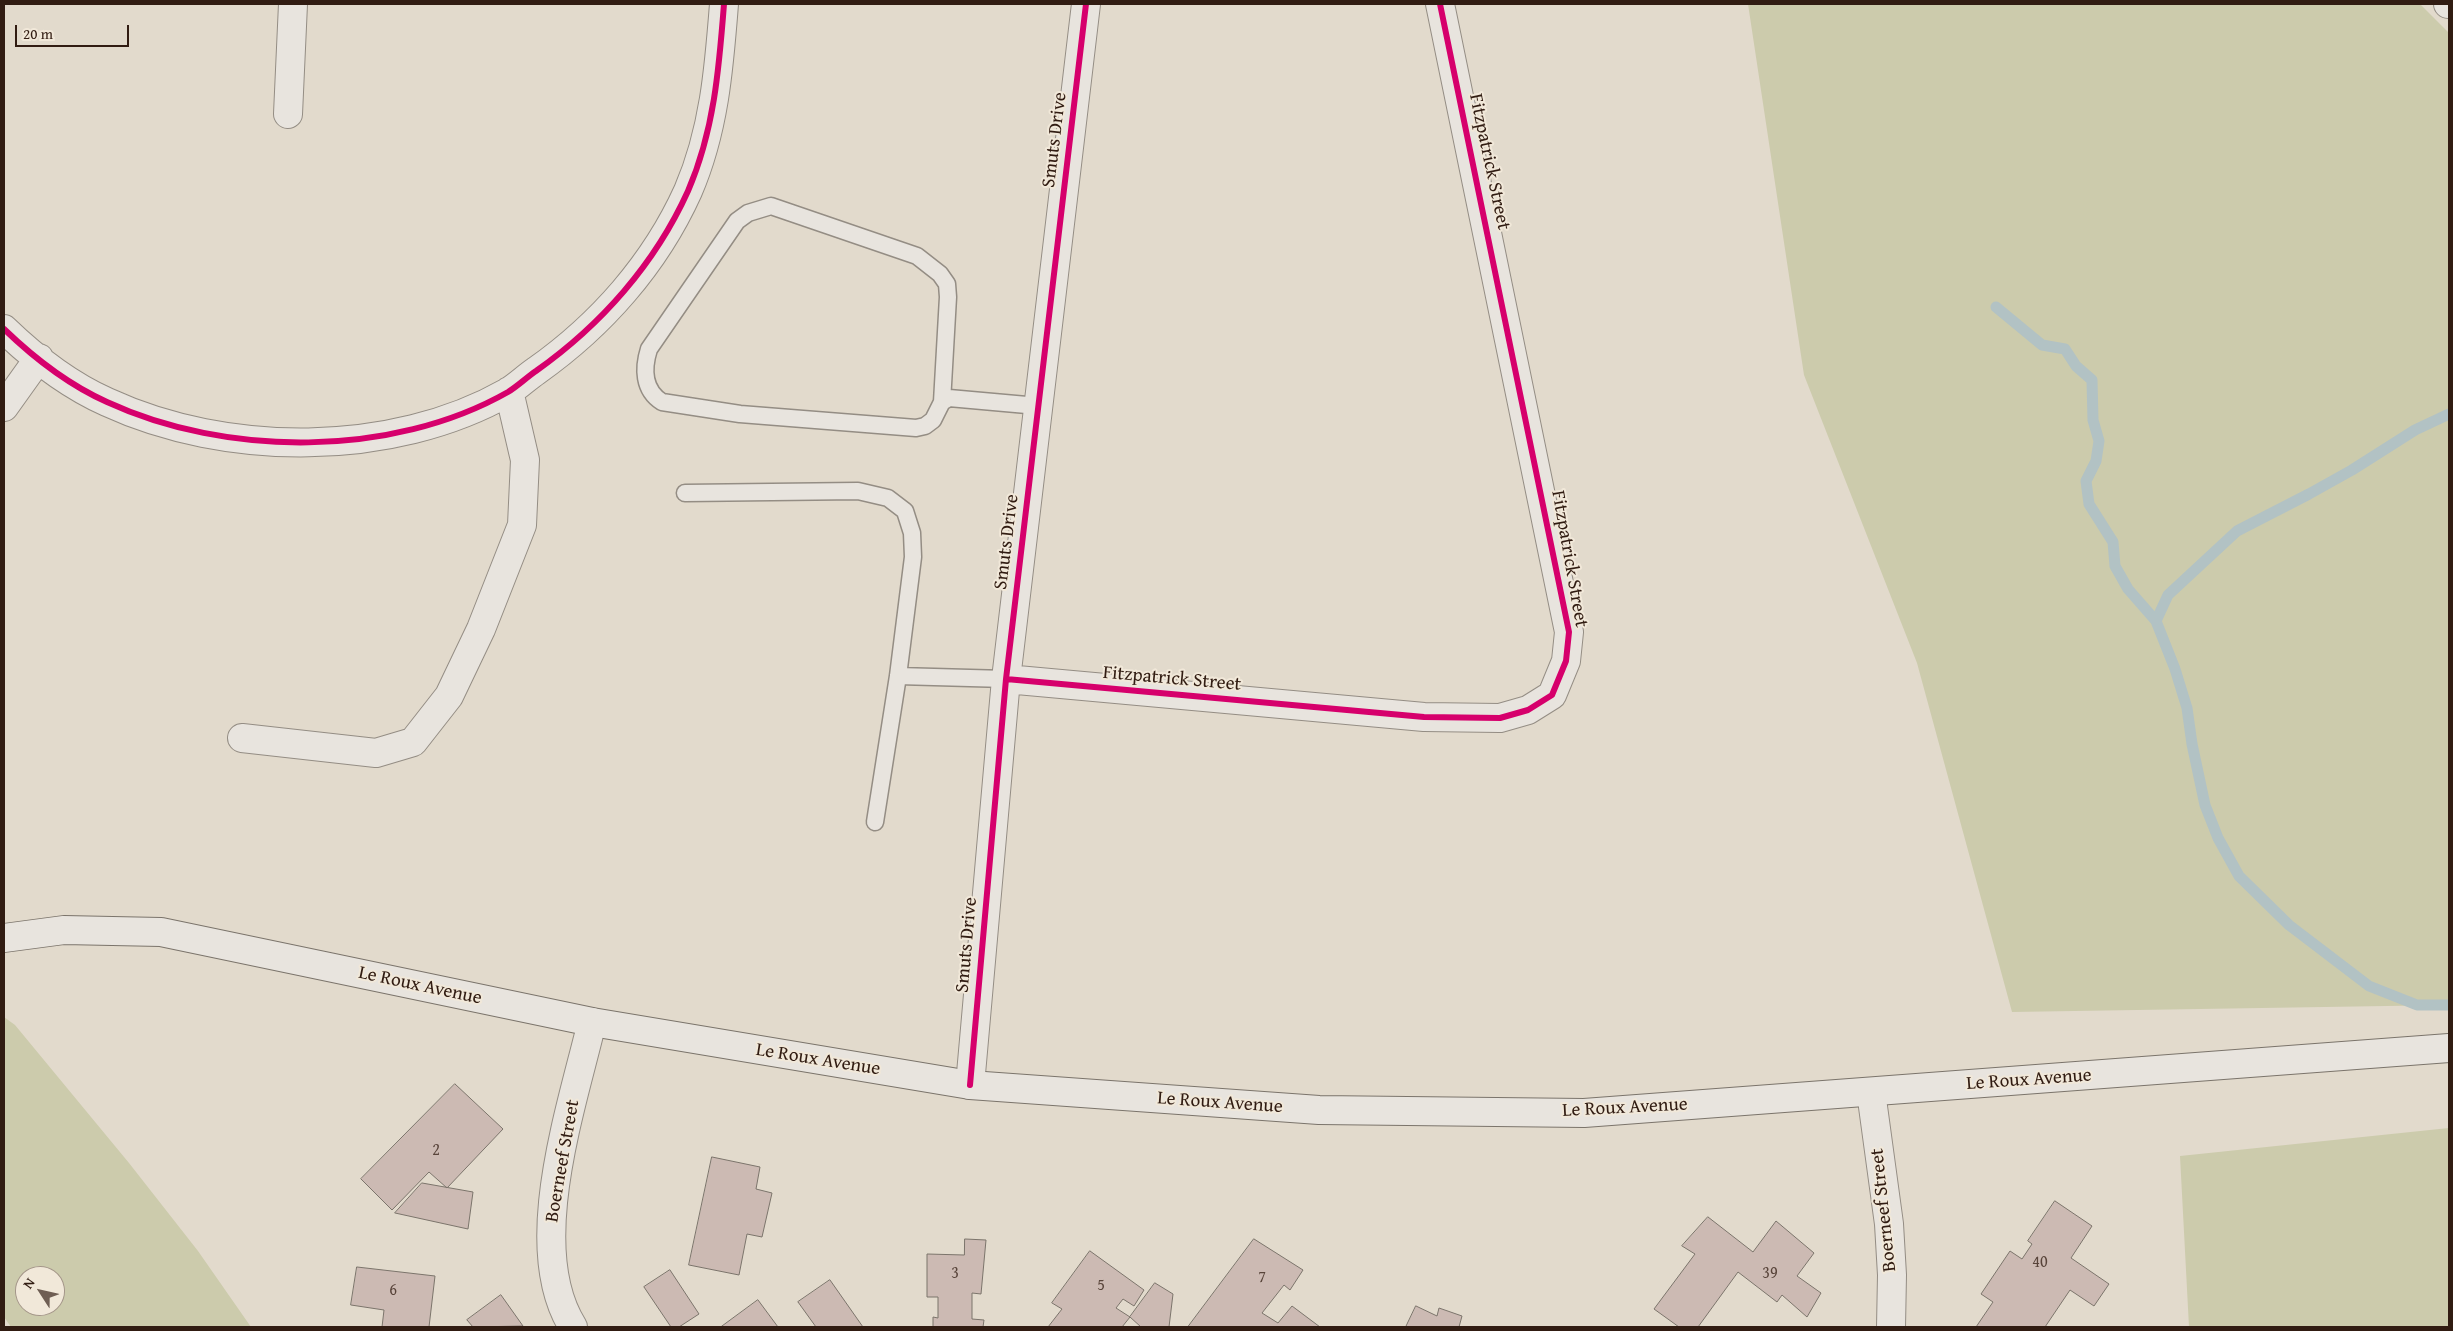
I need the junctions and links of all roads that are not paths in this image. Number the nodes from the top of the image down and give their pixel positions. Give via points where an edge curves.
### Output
1 (293, 4) edge
2 (724, 4) edge
3 (1086, 4) edge
4 (1440, 4) edge
5 (288, 114) dead end
6 (4, 329) edge
7 (39, 358) junction
8 (508, 391) junction
9 (942, 402) junction
10 (1038, 406) junction
11 (4, 407) edge
12 (685, 493) dead end
13 (898, 676) junction
14 (1006, 679) junction
15 (242, 738) dead end
16 (875, 822) dead end
17 (4, 938) edge
18 (592, 1022) junction
19 (2449, 1048) edge
20 (970, 1085) junction
21 (1871, 1092) junction
22 (573, 1327) edge
23 (1891, 1327) edge

1 - 5 street
2 - 8 street via 719,80 703,151 668,229 639,274 603,316 567,349
3 - 10 street, Smuts Drive
4 - 14 street, Fitzpatrick Street via 1569,632 1566,661 1552,695 1528,710 1500,718 1424,717
6 - 7 street
7 - 8 street via 106,402 195,430 250,439 305,442 377,436 457,414
7 - 11 street
8 - 15 street via 525,460 522,525 480,629 448,696 419,735 413,742 376,753
9 - 9 lane via 932,420 916,428 740,414 662,402 648,388 644,365 648,349 737,221 748,213 771,206 917,256 940,274 947,284 948,297
9 - 10 lane via 949,398
10 - 14 street, Smuts Drive
12 - 13 lane via 858,491 897,503 905,511 908,521 913,557
13 - 14 lane
13 - 16 lane
14 - 20 street, Smuts Drive
17 - 18 street, Le Roux Avenue via 64,930 161,932
18 - 20 street, Le Roux Avenue
18 - 22 street, Boerneef Street via 561,1152 551,1228 554,1274 562,1310
19 - 21 street, Le Roux Avenue
20 - 21 street, Le Roux Avenue via 1319,1110 1565,1112
21 - 23 street, Boerneef Street via 1889,1224

